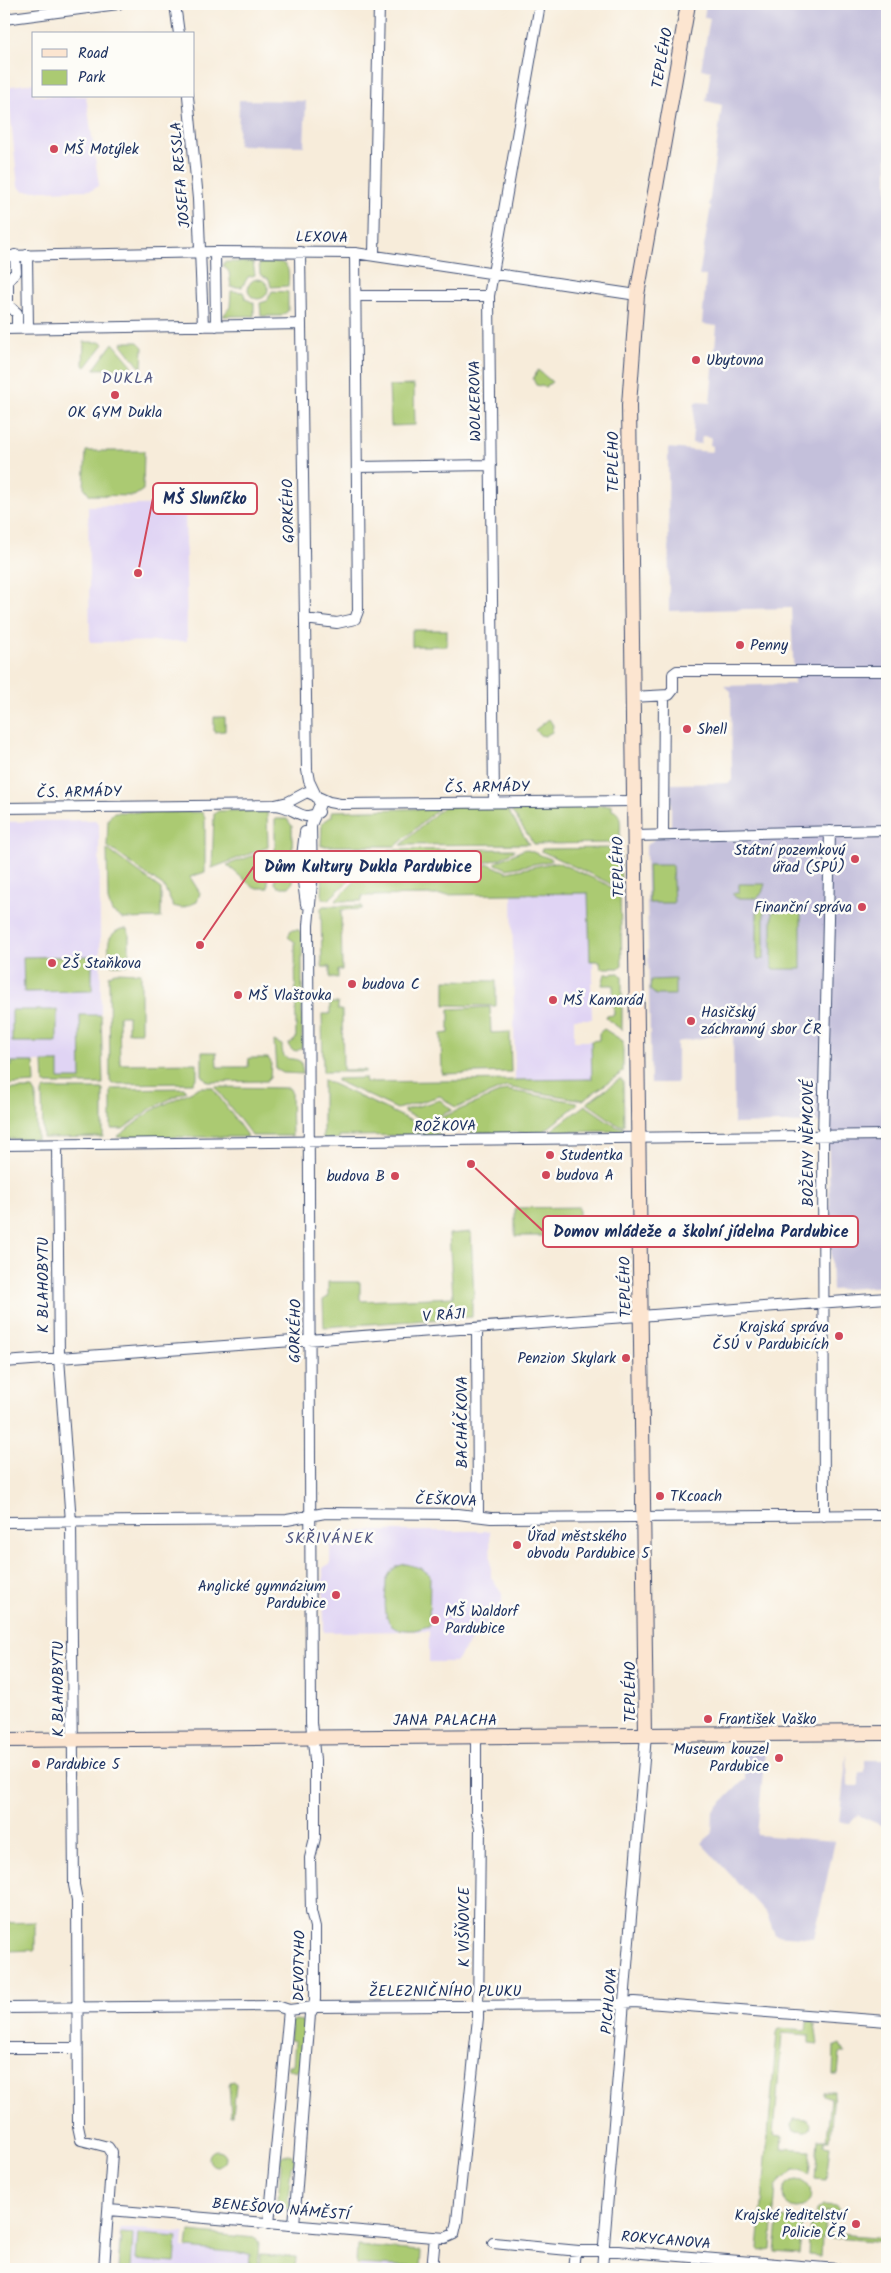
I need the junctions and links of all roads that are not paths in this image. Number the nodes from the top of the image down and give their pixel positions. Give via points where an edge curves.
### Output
1 (118, 4) edge
2 (175, 4) edge
3 (379, 4) edge
4 (540, 4) edge
5 (688, 4) edge
6 (4, 19) edge
7 (179, 32) edge
8 (188, 98) edge
9 (202, 252) junction
10 (215, 252) junction
11 (300, 252) junction
12 (355, 253) junction
13 (374, 254) junction
14 (27, 255) junction
15 (4, 256) edge
16 (15, 256) junction
17 (492, 274) junction
18 (637, 295) junction
19 (356, 296) junction
20 (490, 296) junction
21 (301, 324) junction
22 (203, 326) junction
23 (216, 326) junction
24 (4, 328) edge
25 (17, 328) junction
26 (28, 328) junction
27 (491, 465) junction
28 (357, 467) junction
29 (305, 619) junction
30 (887, 671) edge
31 (664, 696) junction
32 (632, 697) junction
33 (307, 770) junction
34 (316, 795) junction
35 (298, 796) junction
36 (633, 801) junction
37 (494, 802) junction
38 (340, 804) junction
39 (275, 805) junction
40 (4, 808) edge
41 (299, 813) junction
42 (316, 813) junction
43 (887, 830) edge
44 (830, 831) junction
45 (663, 835) junction
46 (634, 836) junction
47 (308, 925) junction
48 (887, 1134) edge
49 (823, 1136) junction
50 (638, 1138) junction
51 (310, 1143) junction
52 (57, 1145) junction
53 (4, 1146) edge
54 (887, 1298) edge
55 (823, 1303) junction
56 (642, 1316) junction
57 (477, 1328) junction
58 (310, 1340) junction
59 (59, 1358) junction
60 (4, 1362) edge
61 (478, 1516) junction
62 (824, 1516) junction
63 (887, 1516) edge
64 (310, 1517) junction
65 (645, 1518) junction
66 (4, 1522) edge
67 (71, 1522) junction
68 (887, 1733) edge
69 (646, 1735) junction
70 (476, 1736) junction
71 (312, 1738) junction
72 (4, 1740) edge
73 (73, 1740) junction
74 (624, 2002) junction
75 (478, 2005) junction
76 (317, 2007) junction
77 (4, 2008) edge
78 (77, 2008) junction
79 (289, 2010) junction
80 (887, 2021) edge
81 (4, 2048) edge
82 (77, 2048) junction
83 (109, 2210) junction
84 (269, 2224) junction
85 (294, 2225) junction
86 (451, 2236) joint
87 (434, 2237) junction
88 (493, 2243) dead end
89 (575, 2251) junction
90 (603, 2251) junction
91 (104, 2269) edge
92 (432, 2269) edge
93 (573, 2269) edge
94 (602, 2269) edge
95 (837, 2269) edge

1 - 6 street
2 - 7 street
3 - 13 street
4 - 17 street, WOLKEROVA
5 - 18 main road, TEPLÉHO
8 - 9 street, JOSEFA RESSLA
9 - 10 street, LEXOVA
9 - 14 street, LEXOVA
9 - 22 street, JOSEFA RESSLA
10 - 11 street, LEXOVA
10 - 23 street
11 - 12 street, LEXOVA
11 - 21 street, GORKÉHO
12 - 13 street, LEXOVA
12 - 19 street
13 - 17 street, LEXOVA
14 - 16 street, LEXOVA
14 - 26 street
15 - 16 street, LEXOVA
16 - 25 street via 16,272 8,281 8,305 17,313
17 - 18 street, LEXOVA
17 - 20 street, WOLKEROVA
18 - 32 main road, TEPLÉHO via 629,405
19 - 20 street
19 - 28 street
20 - 27 street, WOLKEROVA
21 - 23 street
21 - 29 street, GORKÉHO
22 - 23 street
22 - 26 street
24 - 25 street
25 - 26 street
27 - 28 street
27 - 37 street, WOLKEROVA
28 - 29 street via 358,611 355,619 344,623
29 - 33 street, GORKÉHO
30 - 31 street via 677,671 672,675 671,694
31 - 32 street
31 - 45 street
32 - 36 main road, TEPLÉHO
33 - 34 street, GORKÉHO
33 - 35 street, GORKÉHO
34 - 35 street, ČS. ARMÁDY via 307,792
34 - 38 street, ČS. ARMÁDY
34 - 42 street, GORKÉHO via 320,804
35 - 39 street, ČS. ARMÁDY
35 - 41 street, GORKÉHO via 295,804
36 - 37 street, ČS. ARMÁDY
36 - 46 main road, TEPLÉHO
37 - 38 street, ČS. ARMÁDY
38 - 42 street, ČS. ARMÁDY
39 - 40 street, ČS. ARMÁDY
39 - 41 street, ČS. ARMÁDY via 287,806
41 - 42 street, ČS. ARMÁDY via 307,817
41 - 47 street, GORKÉHO via 305,828 302,856
42 - 47 street, GORKÉHO via 311,831 312,883
43 - 44 street
44 - 45 street
44 - 49 street, BOŽENY NĚMCOVÉ
45 - 46 street
46 - 50 main road, TEPLÉHO
47 - 51 street, GORKÉHO
48 - 49 street, ROŽKOVA
49 - 50 street, ROŽKOVA
49 - 55 street, BOŽENY NĚMCOVÉ
50 - 51 street, ROŽKOVA
50 - 56 main road, TEPLÉHO
51 - 52 street, ROŽKOVA
51 - 58 street, GORKÉHO
52 - 53 street, ROŽKOVA
52 - 59 street, K BLAHOBYTU
54 - 55 street, V RÁJI
55 - 56 street, V RÁJI
55 - 62 street, BOŽENY NĚMCOVÉ
56 - 57 street, V RÁJI
56 - 65 main road, TEPLÉHO
57 - 58 street, V RÁJI
57 - 61 street, BACHÁČKOVA
58 - 59 street, V RÁJI
58 - 64 street, GORKÉHO
59 - 60 street, V RÁJI
59 - 67 street, K BLAHOBYTU
61 - 64 street, ČEŠKOVA via 325,1513
61 - 65 street, ČEŠKOVA
62 - 63 street, ČEŠKOVA
62 - 65 street, ČEŠKOVA
64 - 67 street, ČEŠKOVA via 287,1520
64 - 71 street, GORKÉHO
65 - 69 main road, TEPLÉHO
66 - 67 street, ČEŠKOVA
67 - 73 street, K BLAHOBYTU
68 - 69 main road, JANA PALACHA
69 - 70 main road, JANA PALACHA
69 - 74 street, PICHLOVA
70 - 71 main road, JANA PALACHA
70 - 75 street, K VIŠŇOVCE via 476,1814 480,1828
71 - 73 main road, JANA PALACHA
71 - 76 street, DEVOTYHO via 315,1838 310,1858 310,1908 315,1927
72 - 73 main road, JANA PALACHA
73 - 78 street, K BLAHOBYTU
74 - 75 street, ŽELEZNIČNÍHO PLUKU via 604,2005
74 - 80 street, ŽELEZNIČNÍHO PLUKU
74 - 90 street, PICHLOVA
75 - 76 street, ŽELEZNIČNÍHO PLUKU
75 - 86 street, K VIŠŇOVCE via 457,2221
76 - 79 street, ŽELEZNIČNÍHO PLUKU
76 - 85 street, DEVOTYHO via 310,2014
77 - 78 street, ŽELEZNIČNÍHO PLUKU
78 - 79 street, ŽELEZNIČNÍHO PLUKU via 277,2006
78 - 82 street, K BLAHOBYTU
79 - 84 street, DEVOTYHO
81 - 82 street
82 - 83 street, K BLAHOBYTU via 78,2126 81,2140 108,2147 112,2153
83 - 84 street, BENEŠOVO NÁMĚSTÍ
83 - 91 street, K BLAHOBYTU
84 - 85 street, BENEŠOVO NÁMĚSTÍ
85 - 87 street, BENEŠOVO NÁMĚSTÍ
86 - 87 street, BENEŠOVO NÁMĚSTÍ
87 - 92 street
88 - 89 street, ROKYCANOVA
89 - 90 street, ROKYCANOVA
89 - 93 street
90 - 94 street, PICHLOVA
90 - 95 street, ROKYCANOVA

